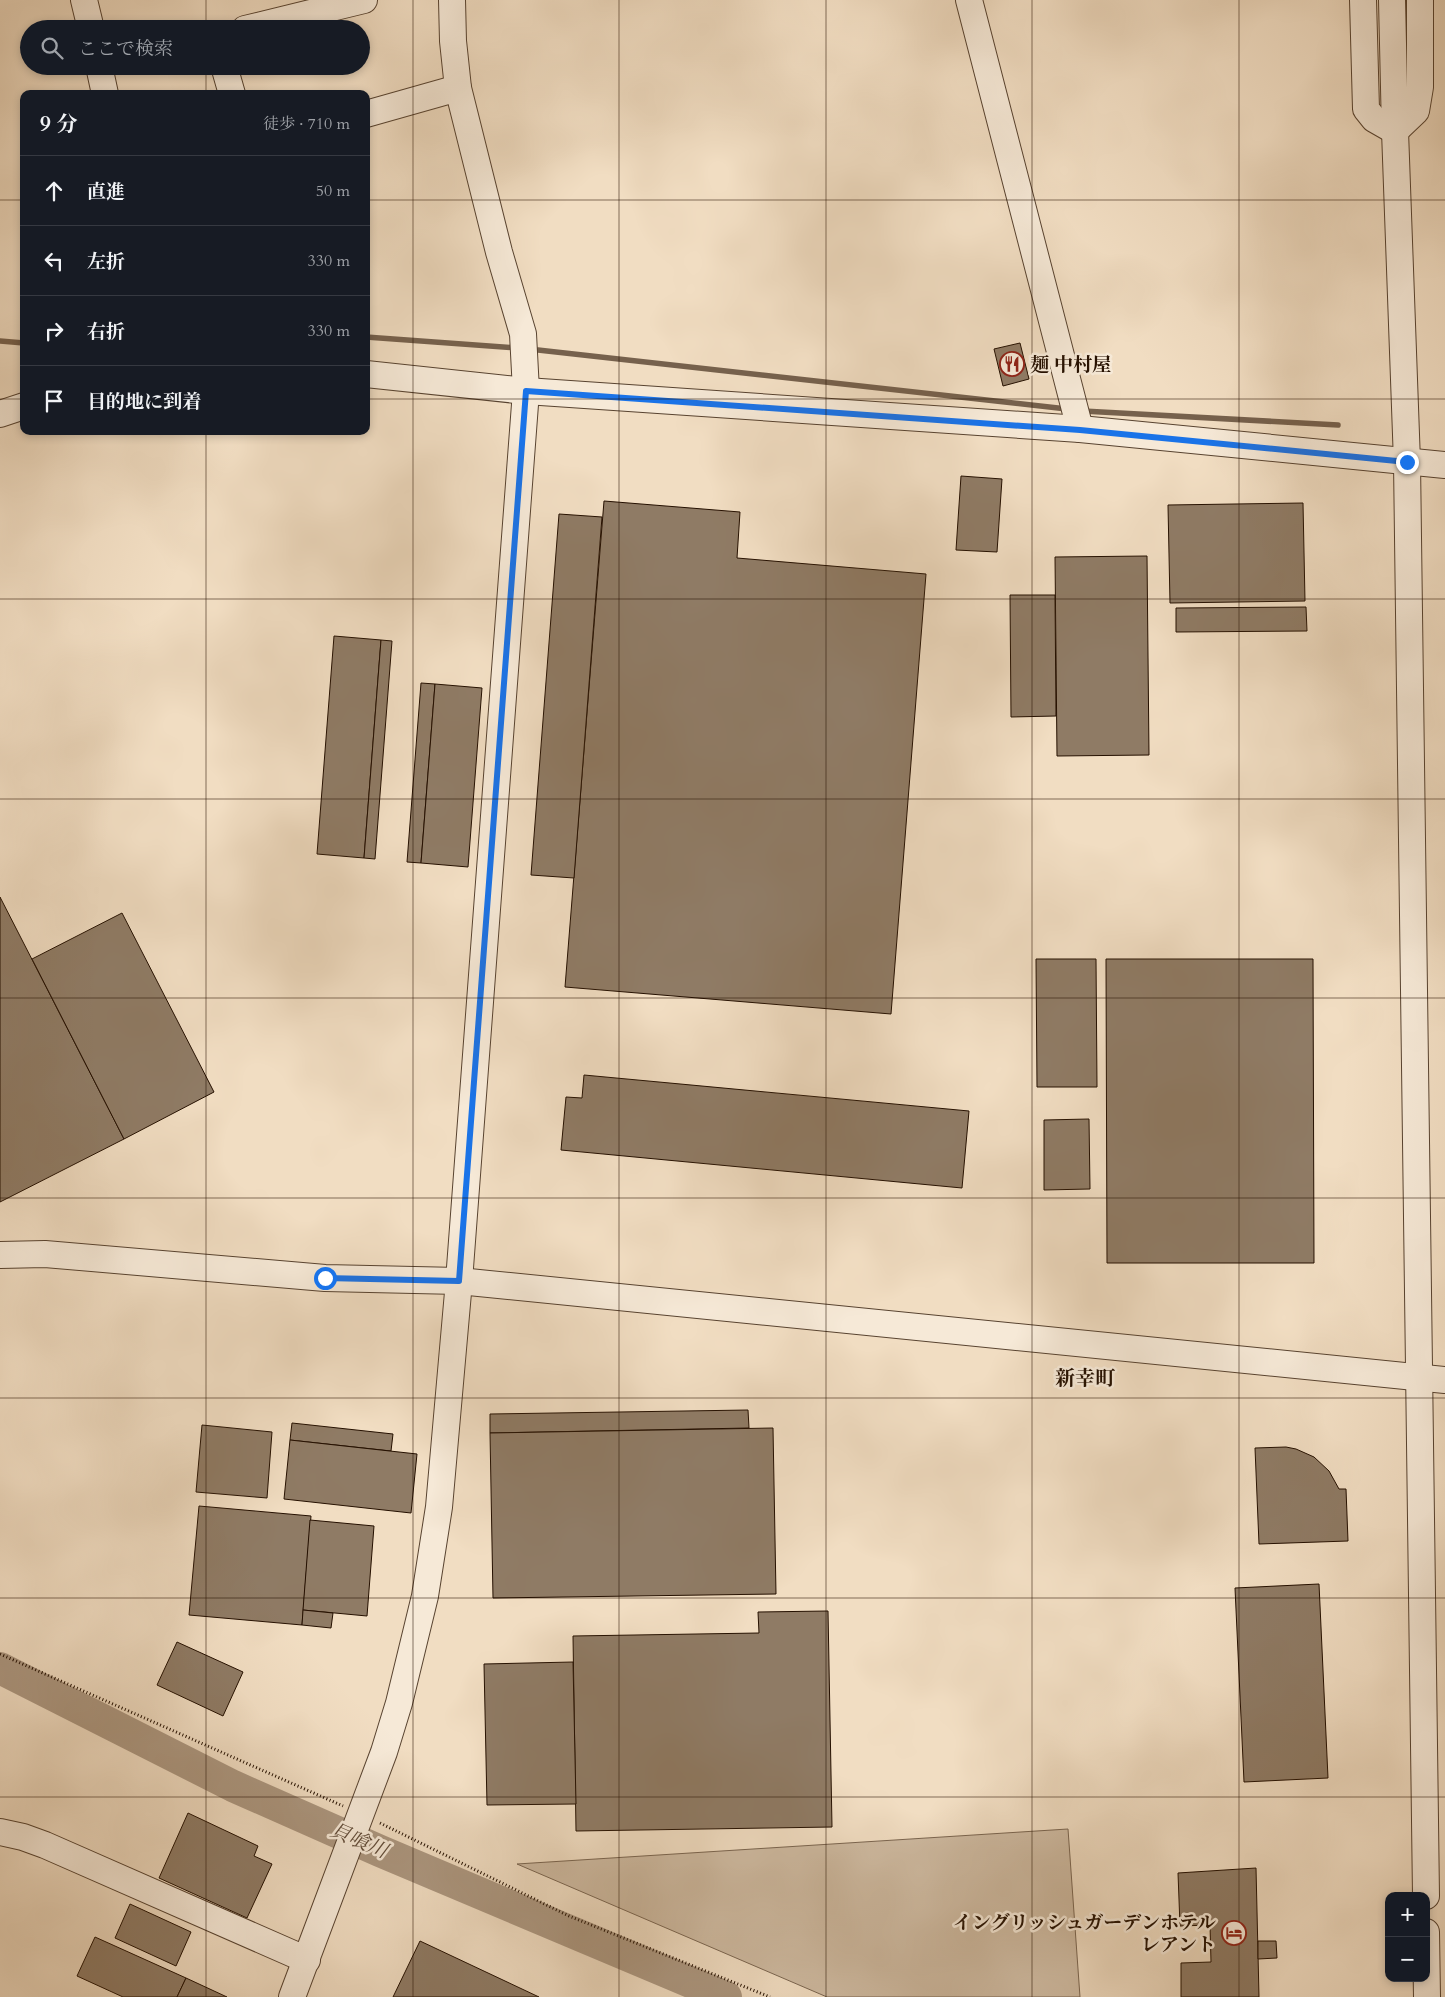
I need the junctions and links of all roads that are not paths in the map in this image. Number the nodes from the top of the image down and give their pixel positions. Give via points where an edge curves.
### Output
1 (84, 0) edge
2 (364, 0) edge
3 (452, 0) edge
4 (969, 0) edge
5 (1363, 0) edge
6 (1392, 0) edge
7 (1420, 0) edge
8 (89, 20) edge
9 (283, 20) edge
10 (101, 75) edge
11 (227, 75) edge
12 (458, 88) junction
13 (104, 90) edge
14 (231, 90) edge
15 (370, 113) edge
16 (1395, 131) junction
17 (370, 374) edge
18 (526, 391) junction
19 (20, 407) edge
20 (0, 414) edge
21 (1080, 430) junction
22 (1407, 462) junction
23 (1445, 465) edge
24 (0, 1255) edge
25 (459, 1281) junction
26 (1418, 1378) junction
27 (1445, 1380) edge
28 (0, 1832) edge
29 (1426, 1892) edge
30 (1426, 1937) edge
31 (307, 1960) junction
32 (292, 1997) edge
33 (1427, 1997) edge

1 - 8 street
2 - 9 street
3 - 12 street
4 - 21 street
5 - 16 street via 1366,109 1374,119
6 - 16 street
7 - 16 street via 1420,87 1416,112
10 - 13 street
11 - 14 street
12 - 15 street
12 - 18 street via 523,334
16 - 22 street
17 - 18 street
18 - 21 street
18 - 25 street
19 - 20 street
21 - 22 street
22 - 23 street
22 - 26 street
24 - 25 street via 44,1254 325,1278
25 - 26 street
25 - 31 street via 439,1507 425,1596 384,1752
26 - 27 street
26 - 29 street
28 - 31 street via 45,1845
30 - 33 street
31 - 32 street

